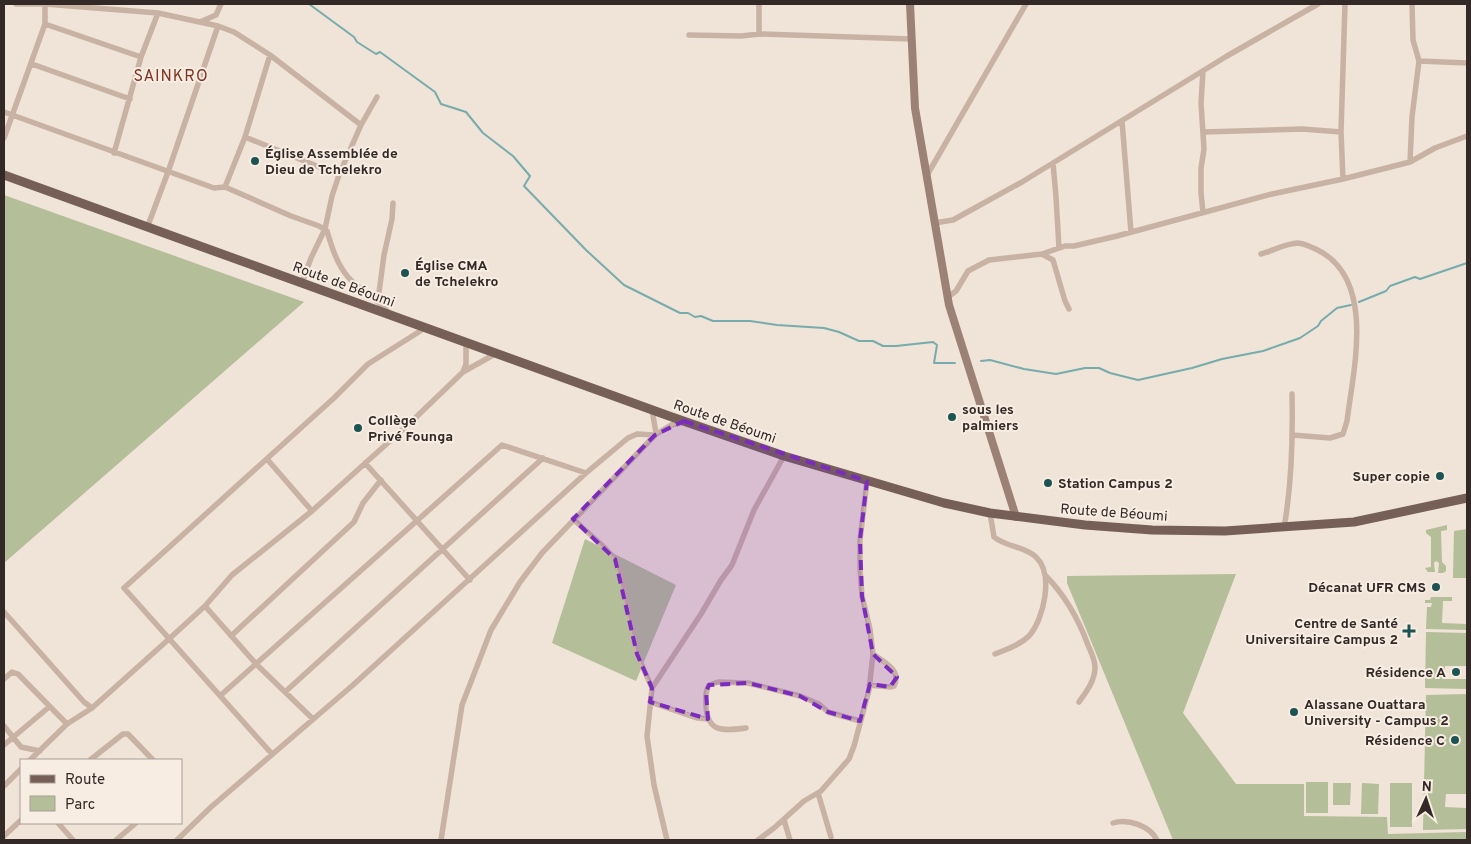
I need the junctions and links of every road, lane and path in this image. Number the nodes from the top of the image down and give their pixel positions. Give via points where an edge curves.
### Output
1 (16, 4) edge
2 (45, 4) edge
3 (221, 4) edge
4 (758, 4) edge
5 (910, 4) edge
6 (1026, 4) edge
7 (1318, 4) edge
8 (1345, 4) edge
9 (1412, 4) edge
10 (158, 13) junction
11 (199, 23) junction
12 (45, 24) junction
13 (218, 26) junction
14 (758, 34) junction
15 (689, 35) dead end
16 (911, 39) junction
17 (270, 55) junction
18 (141, 57) junction
19 (1419, 61) junction
20 (1467, 63) edge
21 (32, 64) junction
22 (1203, 71) junction
23 (377, 97) dead end
24 (130, 99) junction
25 (4, 112) edge
26 (13, 116) junction
27 (1122, 120) junction
28 (361, 125) junction
29 (1203, 132) junction
30 (1341, 132) junction
31 (1467, 136) edge
32 (245, 137) junction
33 (4, 138) edge
34 (114, 153) junction
35 (1410, 162) junction
36 (1053, 163) junction
37 (168, 172) junction
38 (4, 175) edge
39 (339, 175) junction
40 (926, 177) junction
41 (1343, 179) junction
42 (225, 187) junction
43 (393, 203) dead end
44 (1203, 212) junction
45 (934, 223) junction
46 (147, 228) junction
47 (325, 229) junction
48 (1131, 232) junction
49 (1059, 248) junction
50 (1042, 254) junction
51 (1261, 254) dead end
52 (302, 283) junction
53 (948, 297) junction
54 (378, 300) junction
55 (1069, 309) dead end
56 (391, 315) junction
57 (425, 328) junction
58 (466, 344) junction
59 (495, 354) junction
60 (463, 372) junction
61 (1292, 394) dead end
62 (652, 410) junction
63 (684, 422) junction
64 (655, 434) junction
65 (1292, 434) junction
66 (784, 456) junction
67 (267, 458) junction
68 (542, 458) junction
69 (365, 463) junction
70 (586, 473) junction
71 (381, 480) junction
72 (868, 481) junction
73 (1467, 498) edge
74 (312, 510) junction
75 (990, 513) junction
76 (1016, 517) junction
77 (573, 519) junction
78 (417, 522) junction
79 (1284, 528) junction
80 (443, 549) junction
81 (1045, 575) junction
82 (470, 580) junction
83 (205, 606) junction
84 (4, 612) edge
85 (232, 636) junction
86 (169, 639) junction
87 (873, 654) junction
88 (995, 654) dead end
89 (256, 664) junction
90 (4, 679) edge
91 (869, 685) junction
92 (652, 688) junction
93 (286, 692) junction
94 (221, 695) junction
95 (650, 702) junction
96 (1079, 702) dead end
97 (49, 707) junction
98 (92, 708) junction
99 (314, 719) junction
100 (708, 719) junction
101 (860, 721) junction
102 (67, 724) junction
103 (4, 726) edge
104 (746, 728) dead end
105 (13, 737) junction
106 (4, 745) edge
107 (40, 751) junction
108 (272, 754) junction
109 (31, 759) edge
110 (91, 759) edge
111 (152, 759) edge
112 (17, 773) edge
113 (4, 775) edge
114 (4, 786) edge
115 (818, 792) junction
116 (784, 820) junction
117 (20, 821) edge
118 (1113, 823) dead end
119 (59, 824) edge
120 (135, 824) edge
121 (4, 836) edge
122 (831, 837) dead end
123 (73, 840) edge
124 (116, 840) edge
125 (177, 840) edge
126 (441, 840) edge
127 (667, 840) edge
128 (758, 840) edge
129 (790, 840) edge
130 (1157, 840) edge

1 - 2 street
2 - 10 street
2 - 12 street
3 - 11 street via 216,15
4 - 14 street
5 - 16 main road
6 - 40 street
7 - 22 street
8 - 30 street
9 - 19 street via 1413,40
10 - 11 street
10 - 18 street
11 - 13 street
12 - 18 street
12 - 21 street
13 - 17 street via 234,32
13 - 37 street
14 - 15 street
14 - 16 street
16 - 40 main road via 915,108
17 - 28 street
17 - 32 street
18 - 24 street
19 - 20 street
19 - 35 street
21 - 24 street
21 - 26 street
22 - 27 street
22 - 29 street
23 - 28 street
24 - 34 street
25 - 26 street
26 - 33 street
26 - 34 street
27 - 36 street
27 - 48 street
28 - 39 street
29 - 30 street via 1302,129
29 - 44 street via 1200,193
30 - 41 street
31 - 35 street
32 - 39 street
32 - 42 street
34 - 37 street
35 - 41 street
36 - 45 street via 953,220
36 - 49 street
37 - 42 street via 214,188
37 - 46 street
38 - 46 main road, Route de Béoumi
39 - 47 street
40 - 45 main road
41 - 44 street
42 - 47 street
43 - 54 street
44 - 48 street
45 - 53 main road
46 - 52 main road, Route de Béoumi
47 - 52 street
47 - 54 street via 337,262 349,278
48 - 49 street
49 - 50 street
50 - 53 street via 989,260 968,271 956,291
50 - 55 street via 1053,260
51 - 65 street via 1299,243 1335,260 1347,279 1358,323 1343,434 1330,438
52 - 56 main road, Route de Béoumi
53 - 76 main road
54 - 56 street
56 - 57 main road, Route de Béoumi
57 - 58 main road, Route de Béoumi
57 - 67 street via 368,364
58 - 59 main road, Route de Béoumi
58 - 60 street
59 - 60 street
59 - 62 main road, Route de Béoumi
60 - 69 street
61 - 65 street
62 - 63 main road, Route de Béoumi
62 - 64 street
63 - 64 street via 670,425
63 - 66 main road, Route de Béoumi
64 - 70 street via 637,434 628,438
64 - 77 street
65 - 79 street via 1290,495
66 - 72 main road, Route de Béoumi
66 - 92 street via 754,510 732,565
67 - 74 street
67 - 86 street via 124,588
68 - 70 street
68 - 78 street via 502,445
68 - 80 street
69 - 71 street
69 - 74 street
70 - 82 street
71 - 78 street
71 - 85 street via 363,503 354,522
72 - 75 main road, Route de Béoumi
72 - 87 street via 860,540 860,569
73 - 79 main road, Route de Béoumi via 1354,522
74 - 83 street via 232,575
75 - 76 main road, Route de Béoumi
75 - 81 street via 994,537 1036,558
76 - 79 main road, Route de Béoumi via 1161,530
77 - 92 street via 615,559 637,654
77 - 126 street via 520,582 484,649 462,705
78 - 80 street
78 - 89 street
80 - 82 street
80 - 93 street
81 - 88 street via 1044,606 1029,636 1016,646
81 - 96 street via 1070,605 1084,633 1095,667 1089,688
82 - 99 street
83 - 85 street
83 - 86 street
84 - 98 street
85 - 89 street
86 - 94 street
86 - 98 street
87 - 91 street
87 - 91 street via 895,671 897,677 894,686
89 - 93 street
89 - 94 street
90 - 97 street via 15,672
91 - 101 street
92 - 95 street
93 - 99 street
94 - 108 street
95 - 100 street
95 - 127 street via 646,736
97 - 102 street
97 - 105 street
98 - 102 street
99 - 108 street
100 - 101 street via 706,692 709,686 718,682 748,682 800,696 828,712
100 - 104 street via 724,730
101 - 115 street via 849,759
102 - 107 street
103 - 105 street
105 - 106 street
105 - 107 street via 21,747
107 - 109 street
108 - 125 street
110 - 111 street via 123,734 128,734
112 - 113 street
112 - 114 street
115 - 116 street
115 - 122 street
116 - 128 street
116 - 129 street
117 - 121 street
118 - 130 street via 1128,821 1154,835
119 - 123 street
120 - 124 street

